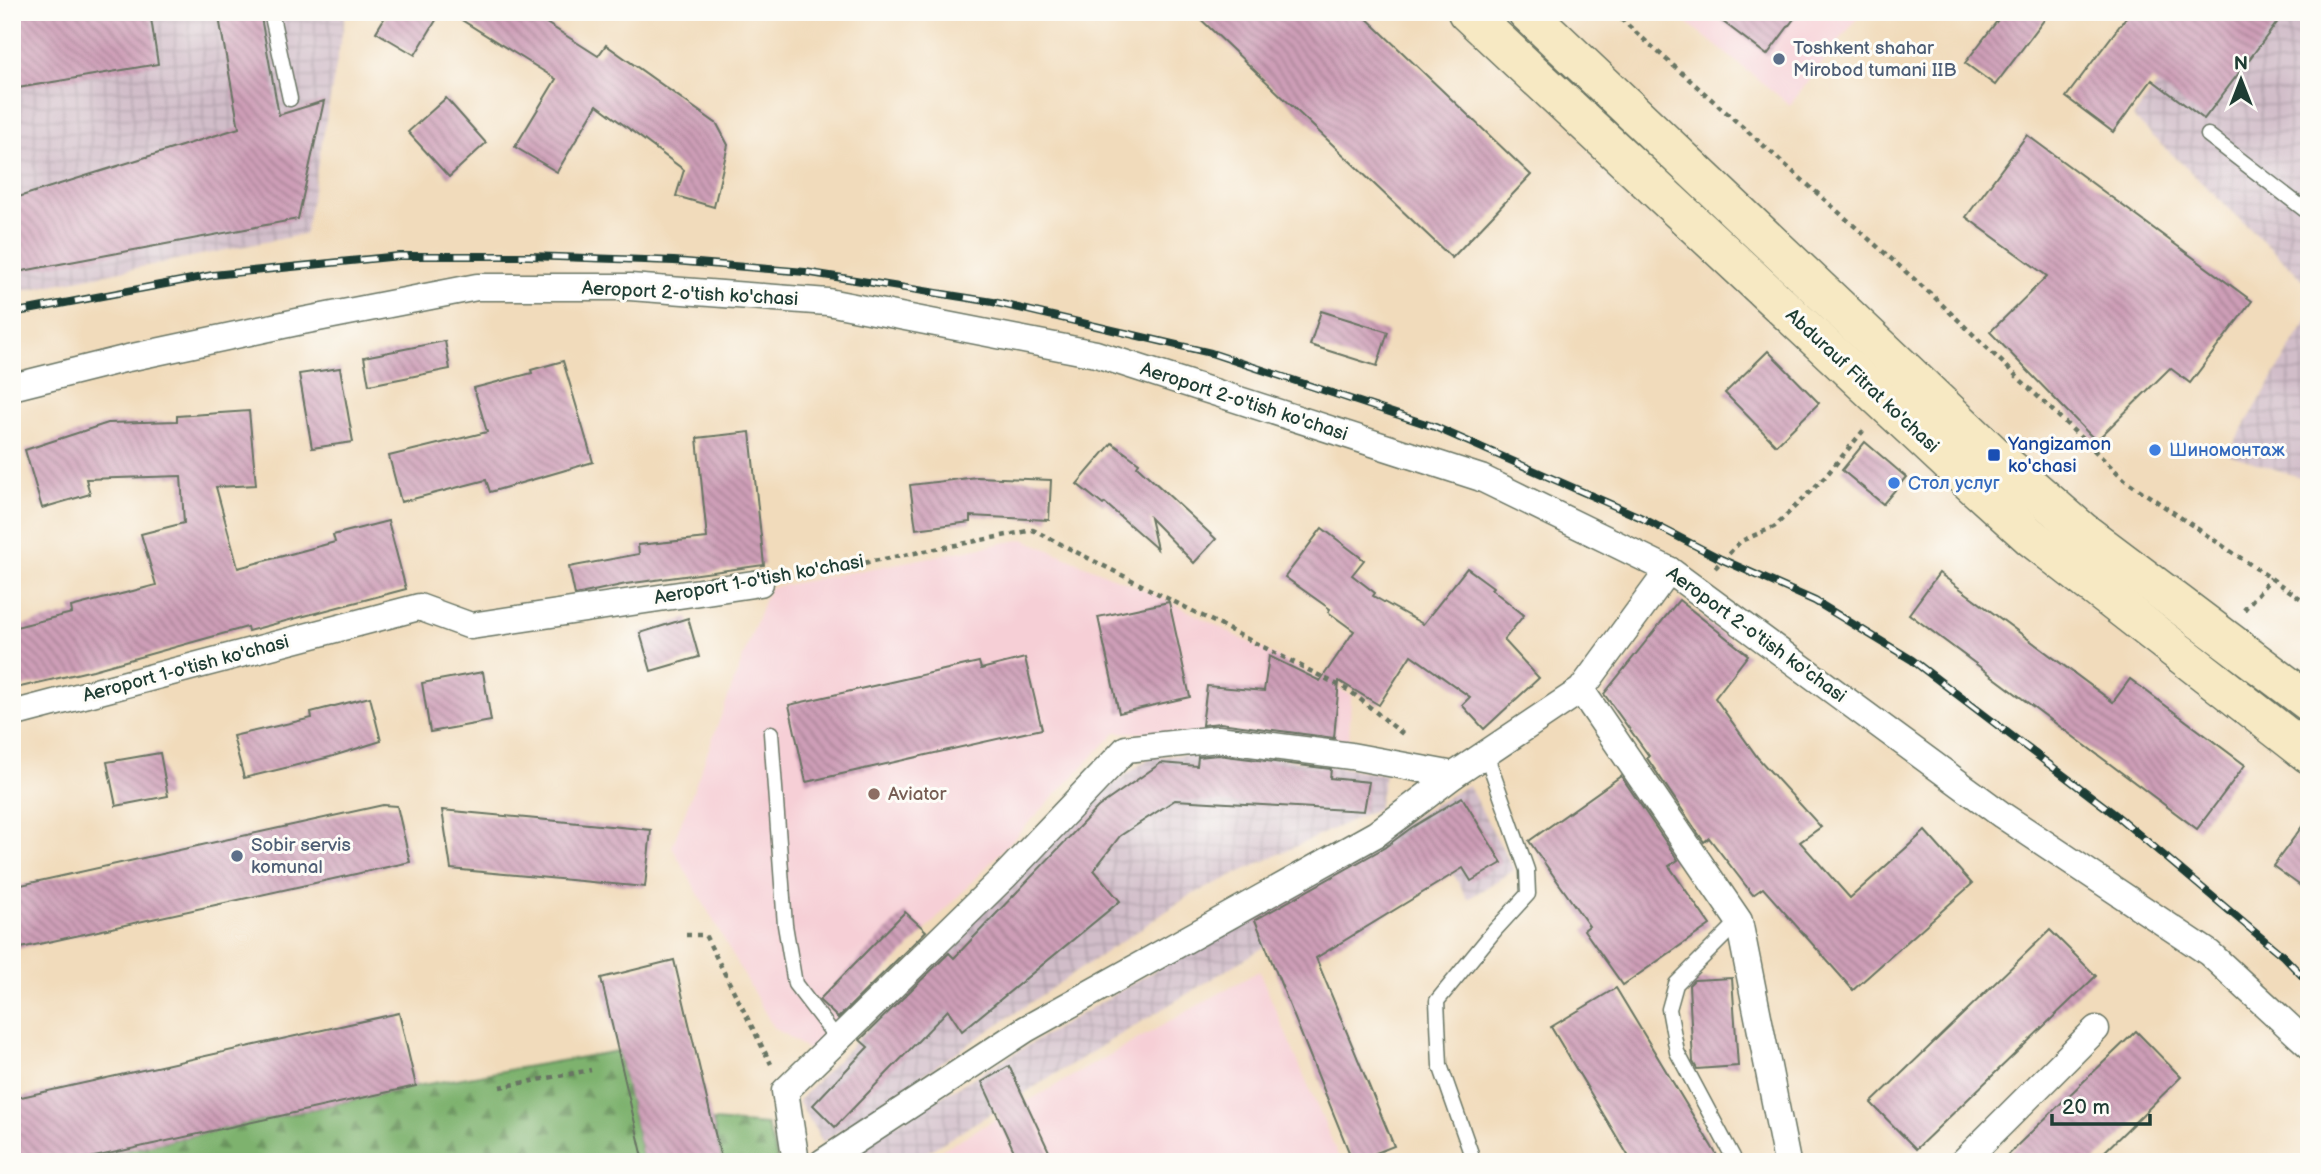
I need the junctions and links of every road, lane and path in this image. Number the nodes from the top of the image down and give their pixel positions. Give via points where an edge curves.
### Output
1 (271, 12) edge
2 (1467, 12) edge
3 (1527, 12) edge
4 (1613, 12) edge
5 (290, 99) dead end
6 (2208, 135) dead end
7 (2309, 213) edge
8 (12, 387) edge
9 (1885, 403) junction
10 (1669, 570) junction
11 (2271, 578) junction
12 (760, 583) joint
13 (1698, 591) junction
14 (2309, 604) edge
15 (2241, 614) dead end
16 (2299, 683) edge
17 (1581, 690) junction
18 (12, 714) edge
19 (771, 733) dead end
20 (1412, 742) dead end
21 (2304, 747) edge
22 (1486, 754) junction
23 (1454, 775) junction
24 (1739, 921) junction
25 (686, 935) dead end
26 (2096, 1029) dead end
27 (838, 1040) junction
28 (2309, 1045) edge
29 (591, 1070) dead end
30 (500, 1087) dead end
31 (785, 1091) junction
32 (1733, 1157) dead end
33 (796, 1162) edge
34 (823, 1162) edge
35 (1474, 1162) edge
36 (1787, 1162) edge
37 (1963, 1162) edge

1 - 5 lane
2 - 9 main road, Abdurauf Fitrat ko'chasi
3 - 16 main road, Abdurauf Fitrat ko'chasi via 1994,455 2083,532
4 - 11 path via 1932,295 2125,480
6 - 7 lane
8 - 10 street, Aeroport 2-o'tish ko'chasi via 180,347 477,287 631,287 828,302 1096,354 1481,478
9 - 13 path via 1825,477 1774,527 1741,541
9 - 21 main road, Abdurauf Fitrat ko'chasi via 2031,537
10 - 13 street, Aeroport 2-o'tish ko'chasi
10 - 17 street
11 - 14 path
11 - 15 path
12 - 18 street, Aeroport 1-o'tish ko'chasi via 471,626 419,607
12 - 20 path, Aeroport 1-o'tish ko'chasi via 1034,530 1350,691
13 - 28 street, Aeroport 2-o'tish ko'chasi via 2002,815 2209,953
16 - 21 main road
17 - 22 street
17 - 24 street
19 - 27 lane via 785,925 795,984
22 - 23 street
22 - 35 lane via 1527,870 1528,894 1437,1001 1440,1065
23 - 27 street via 1218,739 1126,749
23 - 34 street via 1376,834 1026,1029
24 - 32 lane via 1676,984 1669,1009 1677,1052
24 - 36 street
25 - 31 path via 705,935
26 - 37 street
27 - 31 street
29 - 30 path
31 - 33 street

